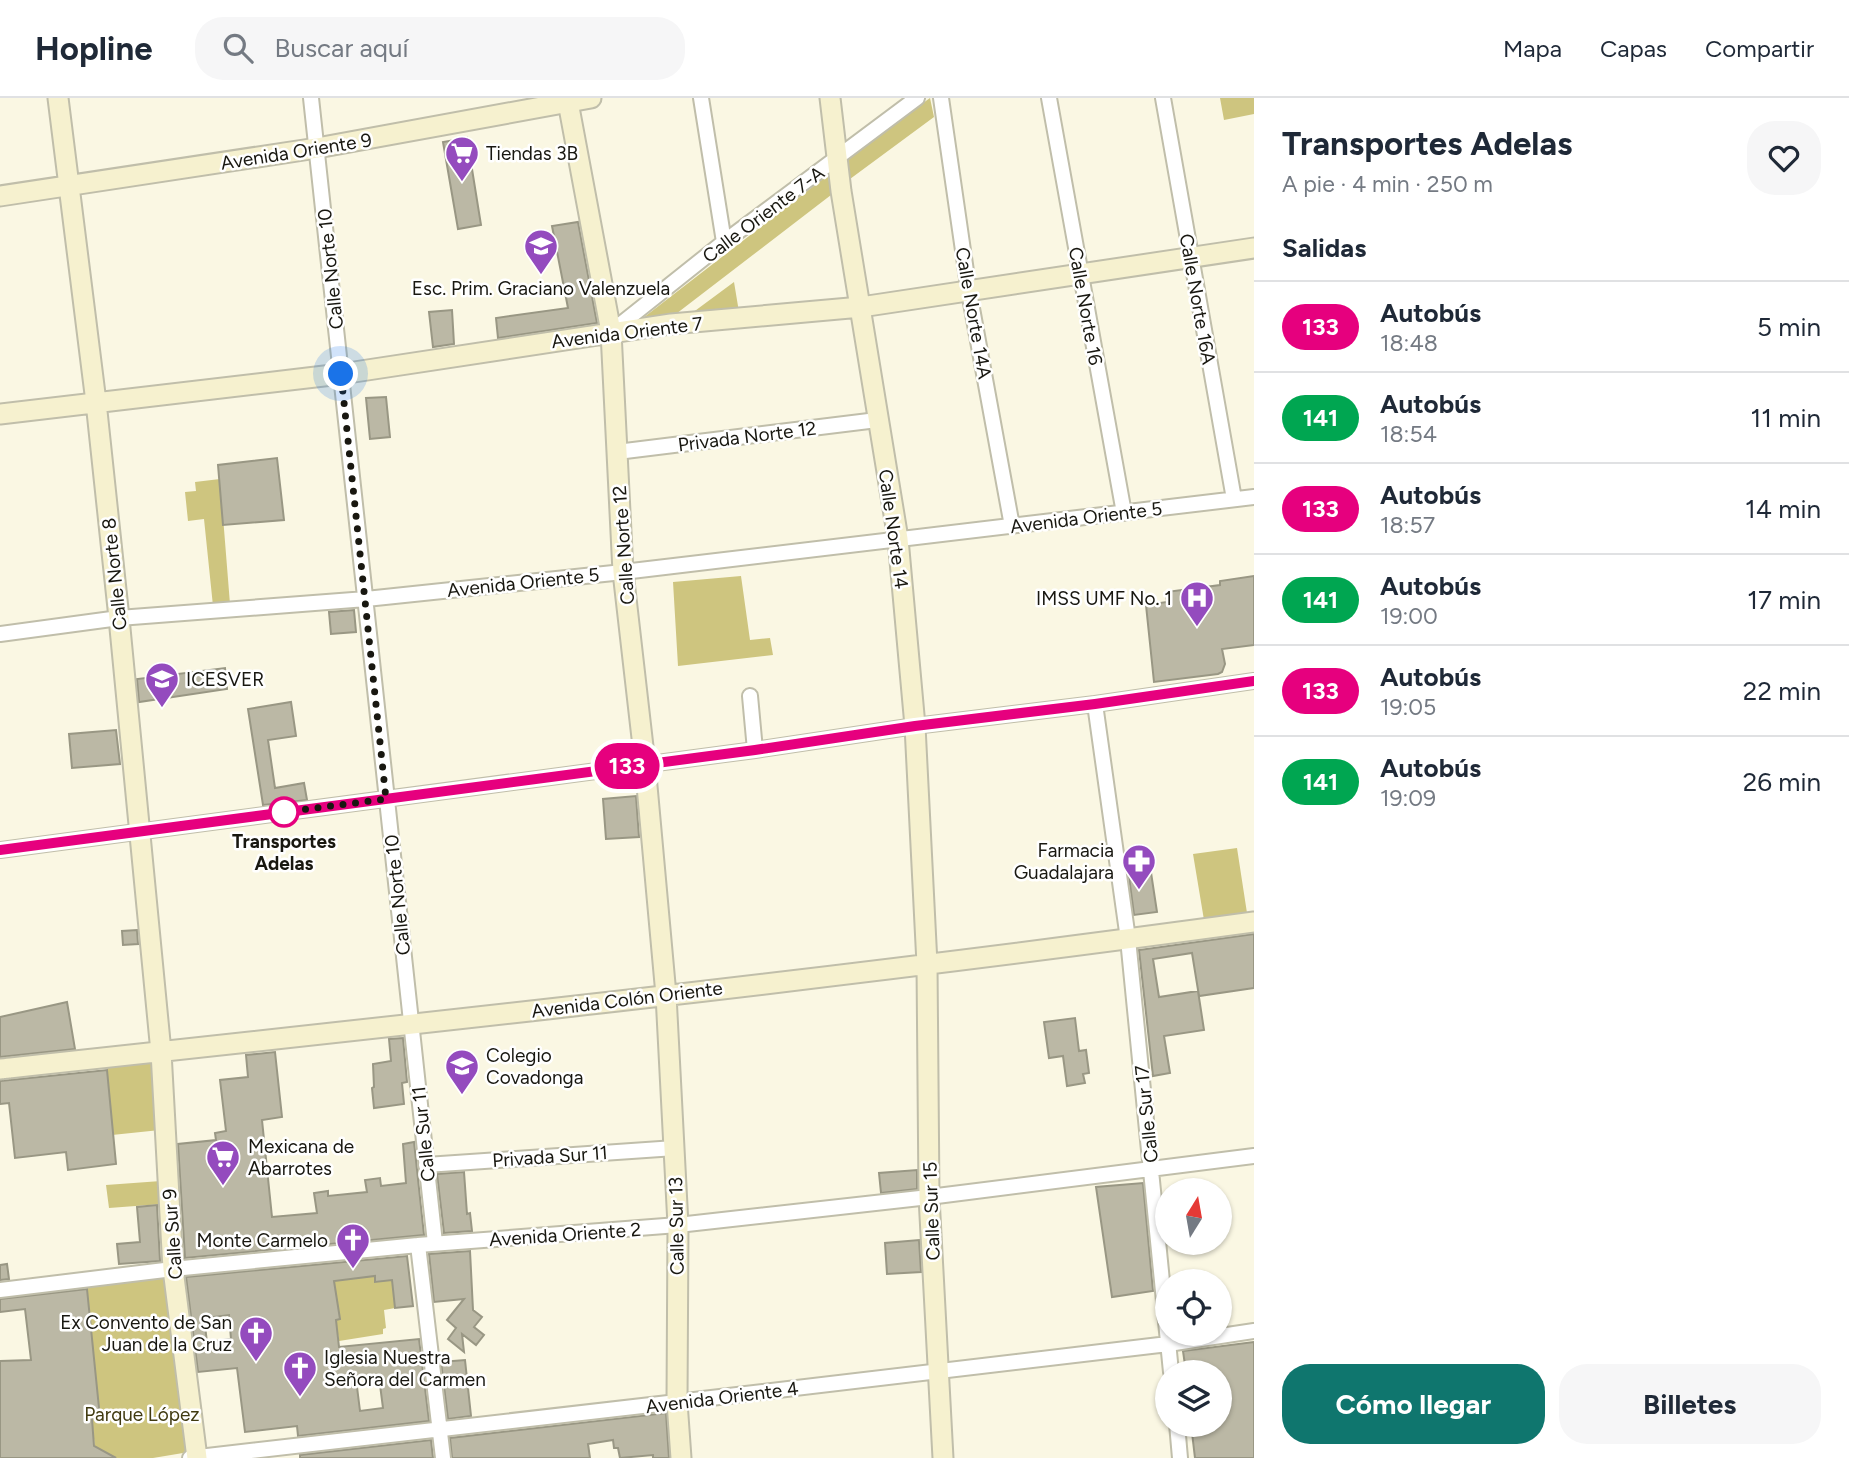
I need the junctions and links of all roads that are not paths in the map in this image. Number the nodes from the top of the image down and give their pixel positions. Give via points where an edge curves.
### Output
1 (58, 98) edge
2 (311, 98) edge
3 (591, 98) edge
4 (701, 98) edge
5 (830, 98) edge
6 (916, 98) edge
7 (941, 98) edge
8 (1049, 98) edge
9 (1163, 98) edge
10 (567, 100) edge
11 (317, 148) junction
12 (837, 159) junction
13 (70, 187) junction
14 (0, 196) edge
15 (724, 242) junction
16 (1254, 248) edge
17 (1191, 259) junction
18 (1080, 274) junction
19 (970, 292) junction
20 (861, 307) junction
21 (611, 332) junction
22 (341, 374) junction
23 (96, 402) junction
24 (0, 414) edge
25 (877, 420) junction
26 (617, 453) junction
27 (1254, 497) edge
28 (1234, 499) junction
29 (1124, 513) junction
30 (1012, 526) junction
31 (898, 539) junction
32 (624, 572) junction
33 (366, 599) junction
34 (119, 618) junction
35 (0, 634) edge
36 (1254, 681) edge
37 (750, 696) dead end
38 (1095, 704) junction
39 (915, 726) junction
40 (755, 750) junction
41 (645, 764) junction
42 (386, 799) junction
43 (139, 831) junction
44 (0, 850) edge
45 (1254, 922) edge
46 (1128, 939) junction
47 (927, 964) junction
48 (666, 995) junction
49 (411, 1024) junction
50 (161, 1052) junction
51 (0, 1069) edge
52 (675, 1148) junction
53 (1254, 1156) edge
54 (426, 1165) junction
55 (1151, 1168) junction
56 (929, 1197) junction
57 (678, 1225) junction
58 (435, 1244) junction
59 (418, 1245) junction
60 (173, 1269) junction
61 (1161, 1269) edge
62 (0, 1290) edge
63 (1254, 1331) edge
64 (1232, 1334) edge
65 (1155, 1345) edge
66 (940, 1370) junction
67 (677, 1402) junction
68 (439, 1429) junction
69 (1178, 1437) edge
70 (194, 1458) edge
71 (443, 1458) edge
72 (681, 1458) edge
73 (943, 1458) edge
74 (1180, 1458) edge

1 - 13 street, Calle Norte 8
2 - 11 street, Calle Norte 10
3 - 10 street, Avenida Oriente 9
4 - 15 street
5 - 12 street, Calle Norte 14
6 - 12 street, Calle Oriente 7-A
7 - 19 street, Calle Norte 14A
8 - 18 street, Calle Norte 16
9 - 17 street, Calle Norte 16A
10 - 11 street, Avenida Oriente 9
10 - 21 street, Calle Norte 12
11 - 13 street, Avenida Oriente 9
11 - 22 street, Calle Norte 10
12 - 15 street, Calle Oriente 7-A
12 - 20 street, Calle Norte 14
13 - 14 street, Avenida Oriente 9
13 - 23 street, Calle Norte 8
15 - 21 street, Calle Oriente 7-A
16 - 17 street, Avenida Oriente 7
17 - 18 street, Avenida Oriente 7
17 - 28 street, Calle Norte 16A
18 - 19 street, Avenida Oriente 7
18 - 29 street, Calle Norte 16
19 - 20 street, Avenida Oriente 7
19 - 30 street, Calle Norte 14A
20 - 21 street, Avenida Oriente 7
20 - 25 street, Calle Norte 14
21 - 22 street, Avenida Oriente 7
21 - 26 street, Calle Norte 12
22 - 23 street, Avenida Oriente 7
22 - 33 street, Calle Norte 10
23 - 24 street, Avenida Oriente 7
23 - 34 street, Calle Norte 8
25 - 26 street, Privada Norte 12
25 - 31 street, Calle Norte 14
26 - 32 street, Calle Norte 12
27 - 28 street, Avenida Oriente 5
28 - 29 street, Avenida Oriente 5
29 - 30 street, Avenida Oriente 5
30 - 31 street, Avenida Oriente 5
31 - 32 street, Avenida Oriente 5
31 - 39 street, Calle Norte 14
32 - 33 street, Avenida Oriente 5
32 - 41 street, Calle Norte 12
33 - 34 street, Avenida Oriente 5
33 - 42 street, Calle Norte 10
34 - 35 street, Avenida Oriente 5
34 - 43 street, Calle Norte 8
36 - 38 street
37 - 40 street
38 - 39 street
38 - 46 street
39 - 40 street
39 - 47 street, Calle Norte 14
40 - 41 street
41 - 42 street
41 - 48 street, Calle Norte 12
42 - 43 street
42 - 49 street, Calle Norte 10
43 - 44 street
43 - 50 street, Calle Norte 8
45 - 46 street, Avenida Colón Oriente
46 - 47 street, Avenida Colón Oriente
46 - 55 street, Calle Sur 17
47 - 48 street, Avenida Colón Oriente
47 - 56 street, Calle Sur 15
48 - 49 street, Avenida Colón Oriente
48 - 52 street, Calle Sur 13
49 - 50 street, Avenida Colón Oriente
49 - 54 street, Calle Sur 11
50 - 51 street, Avenida Colón Oriente
50 - 60 street, Calle Sur 9
52 - 54 street, Privada Sur 11
52 - 57 street, Calle Sur 13
53 - 55 street, Avenida Oriente 2
54 - 58 street, Calle Sur 11
55 - 56 street, Avenida Oriente 2
55 - 61 street, Calle Sur 17
56 - 57 street, Avenida Oriente 2
56 - 66 street, Calle Sur 15
57 - 58 street, Avenida Oriente 2
57 - 67 street, Calle Sur 13
58 - 59 street, Avenida Oriente 2
59 - 60 street, Avenida Oriente 2
59 - 68 street
60 - 62 street, Avenida Oriente 2
60 - 70 street, Calle Sur 9
63 - 64 street, Avenida Oriente 4
65 - 66 street, Avenida Oriente 4
66 - 67 street, Avenida Oriente 4
66 - 73 street, Calle Sur 15
67 - 68 street, Avenida Oriente 4
67 - 72 street, Calle Sur 13
68 - 70 street, Avenida Oriente 4
68 - 71 street
69 - 74 street

